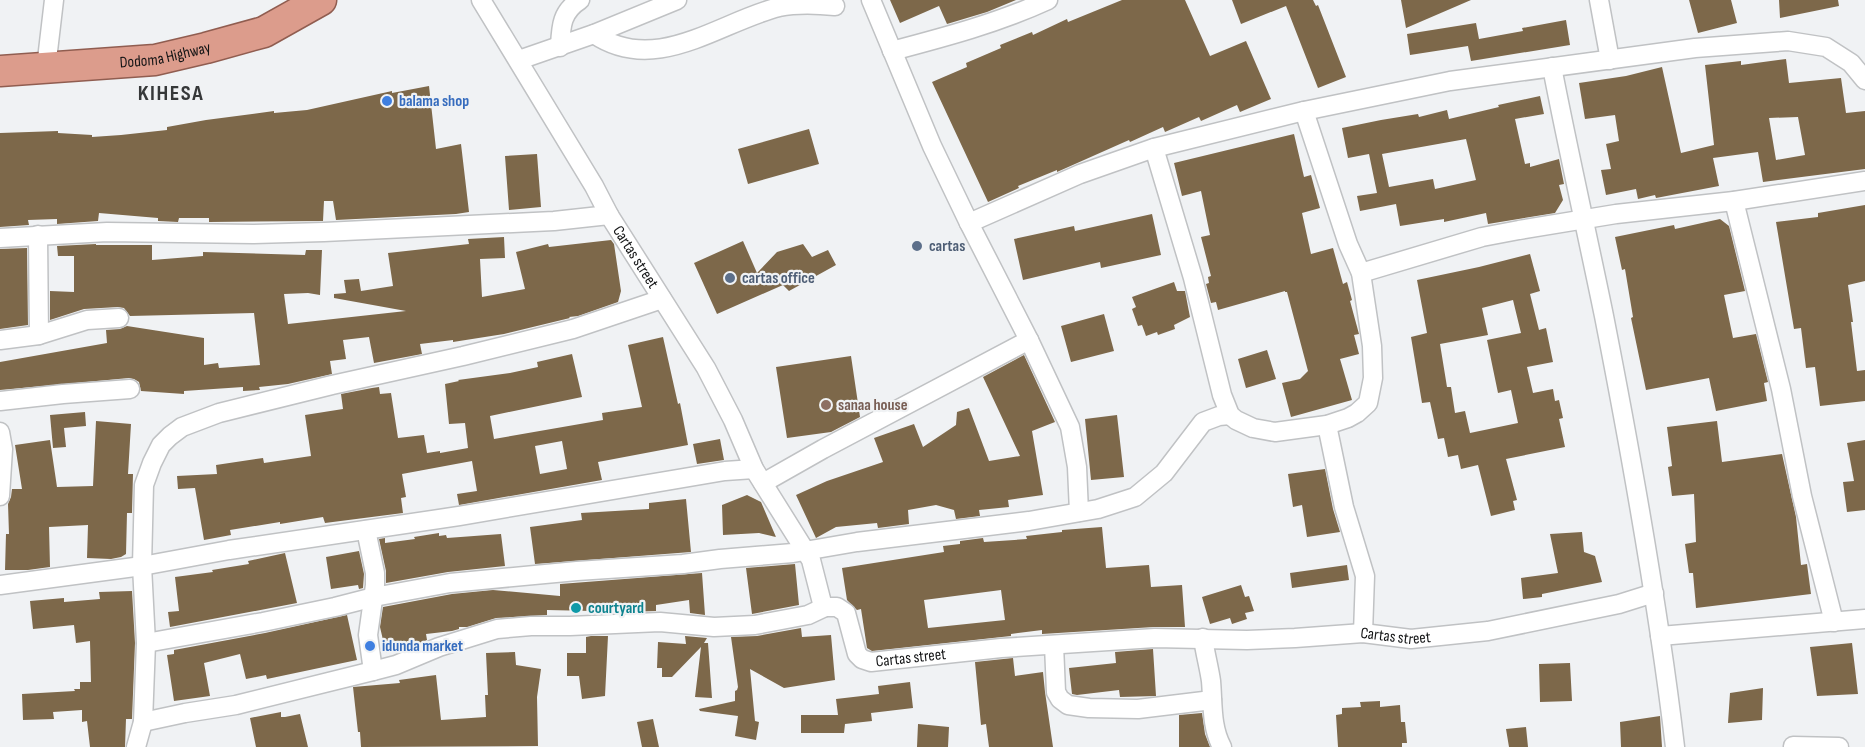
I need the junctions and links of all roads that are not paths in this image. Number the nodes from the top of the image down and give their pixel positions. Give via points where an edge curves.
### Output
1 (54, 0) edge
2 (321, 0) edge
3 (481, 0) edge
4 (580, 0) edge
5 (677, 0) edge
6 (871, 0) edge
7 (1048, 0) edge
8 (1599, 0) edge
9 (835, 6) dead end
10 (594, 34) junction
11 (560, 47) junction
12 (892, 51) junction
13 (519, 60) junction
14 (1610, 60) junction
15 (1552, 67) junction
16 (46, 68) junction
17 (0, 71) edge
18 (1865, 80) edge
19 (1304, 111) junction
20 (1154, 148) junction
21 (1865, 181) edge
22 (1734, 201) junction
23 (609, 215) junction
24 (1583, 219) junction
25 (969, 224) junction
26 (38, 235) junction
27 (0, 238) edge
28 (1361, 273) junction
29 (662, 299) junction
30 (119, 318) dead end
31 (39, 334) junction
32 (0, 340) edge
33 (1029, 340) junction
34 (130, 389) dead end
35 (0, 400) edge
36 (1230, 415) junction
37 (1327, 425) junction
38 (0, 432) edge
39 (759, 476) junction
40 (0, 496) edge
41 (1079, 512) junction
42 (366, 530) junction
43 (805, 550) junction
44 (142, 566) junction
45 (0, 585) edge
46 (1654, 593) junction
47 (374, 597) junction
48 (825, 607) junction
49 (1865, 619) edge
50 (1834, 622) junction
51 (1364, 633) junction
52 (1660, 636) junction
53 (1203, 638) junction
54 (146, 643) junction
55 (1053, 645) junction
56 (373, 671) junction
57 (1212, 700) junction
58 (143, 722) junction
59 (1793, 746) edge
60 (136, 747) edge
61 (1222, 747) edge
62 (1675, 747) edge
63 (1839, 747) edge

1 - 16 street
2 - 16 highway, Dodoma Highway via 264,32 206,48 154,60
3 - 13 street, Cartas street
4 - 11 street via 566,11
5 - 10 street
6 - 12 street
7 - 12 street via 954,35
8 - 14 street
9 - 10 street via 779,7 682,45 659,49 618,47
10 - 11 street
11 - 13 street
12 - 25 street
13 - 23 street, Cartas street
14 - 15 street
14 - 18 street via 1695,48 1788,42 1826,47 1851,63
15 - 19 street via 1450,81
15 - 24 street
16 - 17 highway, Dodoma Highway
19 - 20 street
19 - 28 street
20 - 25 street via 1080,174
20 - 36 street
21 - 22 street
22 - 24 street
22 - 50 street
23 - 26 street via 324,232
23 - 29 street, Cartas street
24 - 28 street via 1482,237
24 - 46 street
25 - 33 street
26 - 27 street
26 - 31 street
28 - 37 street via 1372,346 1370,395 1368,403 1357,413
29 - 39 street, Cartas street via 710,376
29 - 44 street via 573,329 247,405 182,427 161,446 144,485
30 - 31 street via 87,320
31 - 32 street
33 - 39 street via 823,449
33 - 41 street via 1070,427
34 - 35 street
36 - 37 street via 1253,428 1275,432
36 - 41 street via 1203,422 1164,473 1135,497
37 - 51 street via 1344,507 1365,576
38 - 40 street
39 - 42 street via 725,471
39 - 43 street, Cartas street
41 - 43 street
42 - 44 street
42 - 47 street via 375,573
43 - 47 street via 684,564 485,579
43 - 48 street, Cartas street via 812,560
44 - 45 street
44 - 54 street
46 - 51 street, Cartas street via 1488,631 1410,639
46 - 52 street
47 - 54 street
47 - 56 street via 368,635
48 - 55 street, Cartas street via 837,607 846,613 854,645 865,661
48 - 56 street via 808,615 755,625 714,627 660,622 496,629
49 - 50 street
50 - 52 street
51 - 53 street, Cartas street via 1247,640
52 - 62 street
53 - 55 street, Cartas street
53 - 57 street
54 - 58 street
55 - 57 street via 1056,692 1068,705 1138,709
56 - 58 street via 236,705
57 - 61 street
58 - 60 street
59 - 63 street

